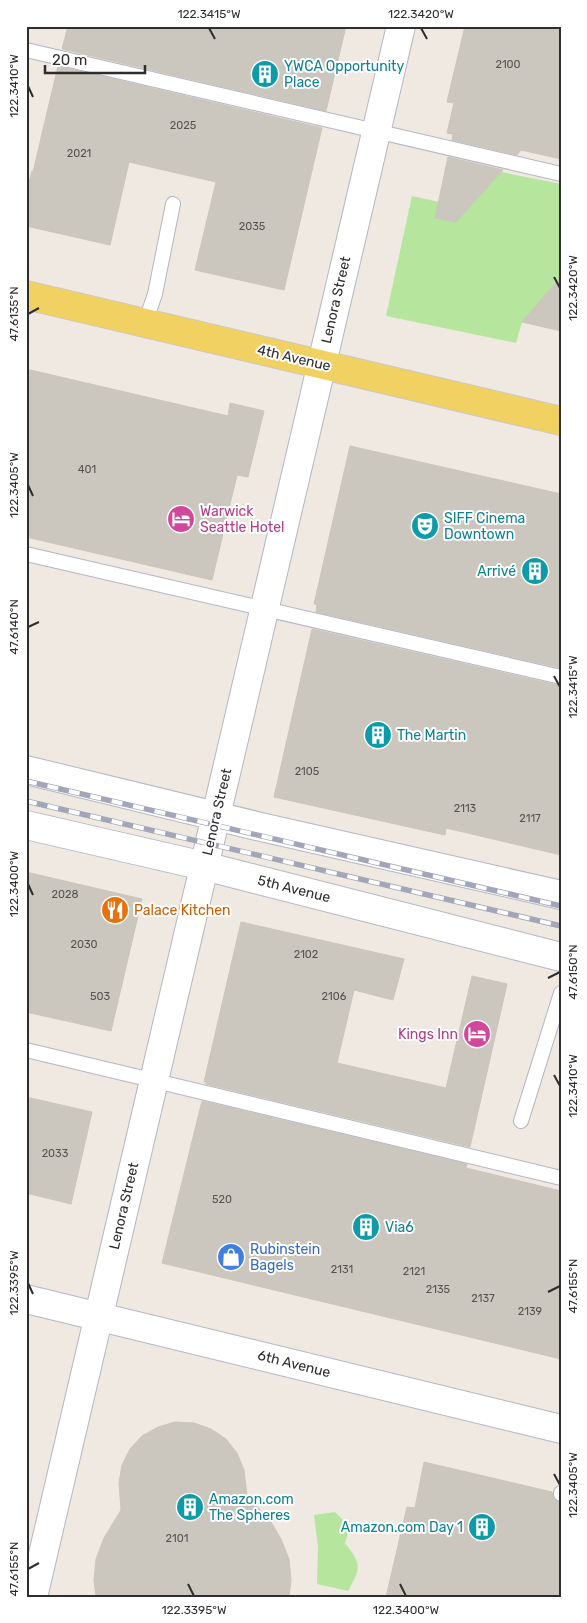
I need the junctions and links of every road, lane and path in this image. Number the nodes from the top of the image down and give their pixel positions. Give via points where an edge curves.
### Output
1 (401, 26) edge
2 (26, 50) edge
3 (376, 130) junction
4 (561, 174) edge
5 (172, 204) dead end
6 (26, 295) edge
7 (145, 323) junction
8 (322, 364) junction
9 (561, 421) edge
10 (26, 554) edge
11 (264, 609) junction
12 (561, 677) edge
13 (26, 770) edge
14 (216, 816) junction
15 (26, 825) edge
16 (204, 866) junction
17 (561, 895) edge
18 (561, 957) edge
19 (561, 993) edge
20 (26, 1050) edge
21 (154, 1080) junction
22 (521, 1121) dead end
23 (561, 1178) edge
24 (26, 1300) edge
25 (98, 1317) junction
26 (561, 1430) edge
27 (33, 1597) edge

1 - 3 main road, Lenora Street
2 - 3 lane
3 - 4 lane
3 - 8 main road, Lenora Street
5 - 7 lane via 155,294
6 - 7 main road, 4th Avenue
7 - 8 main road, 4th Avenue
8 - 9 main road, 4th Avenue
8 - 11 main road, Lenora Street
10 - 11 lane
11 - 12 lane
11 - 14 main road, Lenora Street
13 - 14 main road
14 - 16 main road, Lenora Street
14 - 17 main road
15 - 16 main road, 5th Avenue
16 - 18 main road, 5th Avenue
16 - 21 main road, Lenora Street
19 - 22 lane
20 - 21 lane
21 - 23 lane
21 - 25 main road, Lenora Street
24 - 25 main road, 6th Avenue
25 - 26 main road, 6th Avenue
25 - 27 main road, Lenora Street

